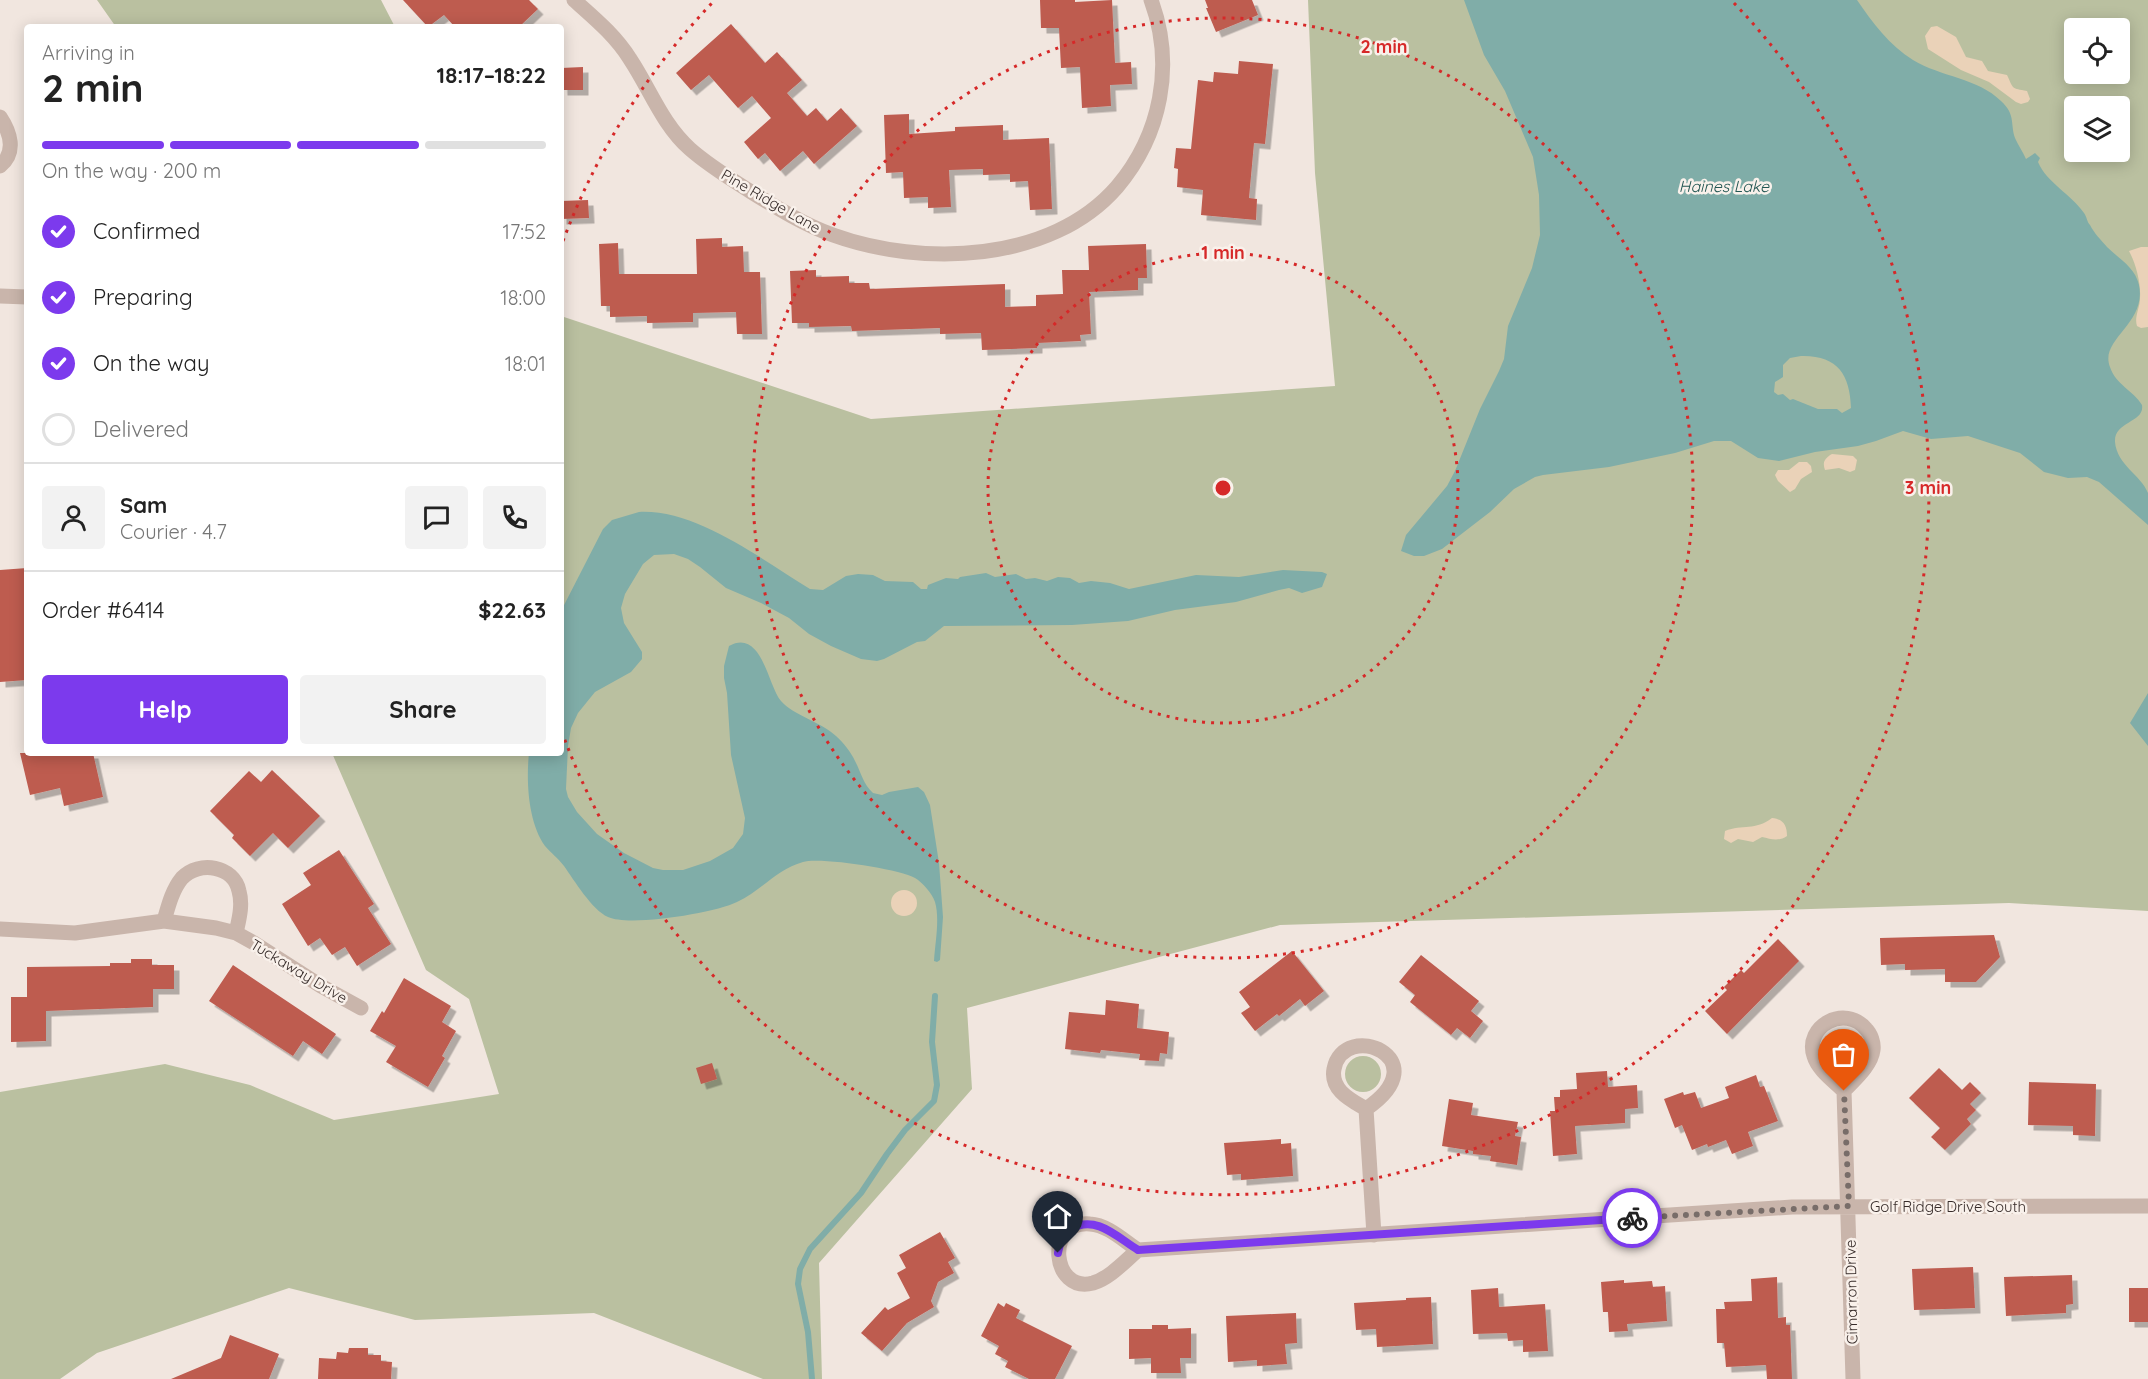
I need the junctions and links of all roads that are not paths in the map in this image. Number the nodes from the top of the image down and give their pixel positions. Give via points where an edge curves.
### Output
1 (573, 0) edge
2 (1151, 0) edge
3 (0, 117) edge
4 (0, 166) edge
5 (0, 296) edge
6 (24, 297) edge
7 (164, 921) junction
8 (0, 929) edge
9 (236, 933) junction
10 (362, 1008) dead end
11 (1844, 1091) junction
12 (1366, 1109) junction
13 (1849, 1206) junction
14 (2148, 1206) edge
15 (1374, 1235) junction
16 (1138, 1250) junction
17 (1853, 1379) edge

1 - 2 street, Pine Ridge Lane via 617,41 675,133 716,170 820,230 878,248 932,253 1001,249 1037,241 1077,222 1116,187 1143,150 1158,107 1163,62
3 - 4 street via 11,139 9,152
5 - 6 street
7 - 8 street, Tuckaway Drive via 75,933
7 - 9 street, Tuckaway Drive
7 - 9 street, Tuckaway Drive via 183,877 190,871 211,867 230,874 239,889 241,908
9 - 10 street, Tuckaway Drive
11 - 11 street via 1873,1050 1869,1032 1846,1017 1826,1023 1812,1045 1816,1062
11 - 13 street, Cimarron Drive
12 - 12 street via 1380,1100 1394,1082 1391,1061 1385,1053 1366,1045 1347,1050 1333,1071 1339,1090
12 - 15 street
13 - 14 street, Golf Ridge Drive South
13 - 15 street, Golf Ridge Drive South
13 - 17 street, Cimarron Drive
15 - 16 street, Golf Ridge Drive South
16 - 16 street via 1101,1226 1089,1223 1066,1232 1058,1253 1063,1271 1070,1278 1091,1284

